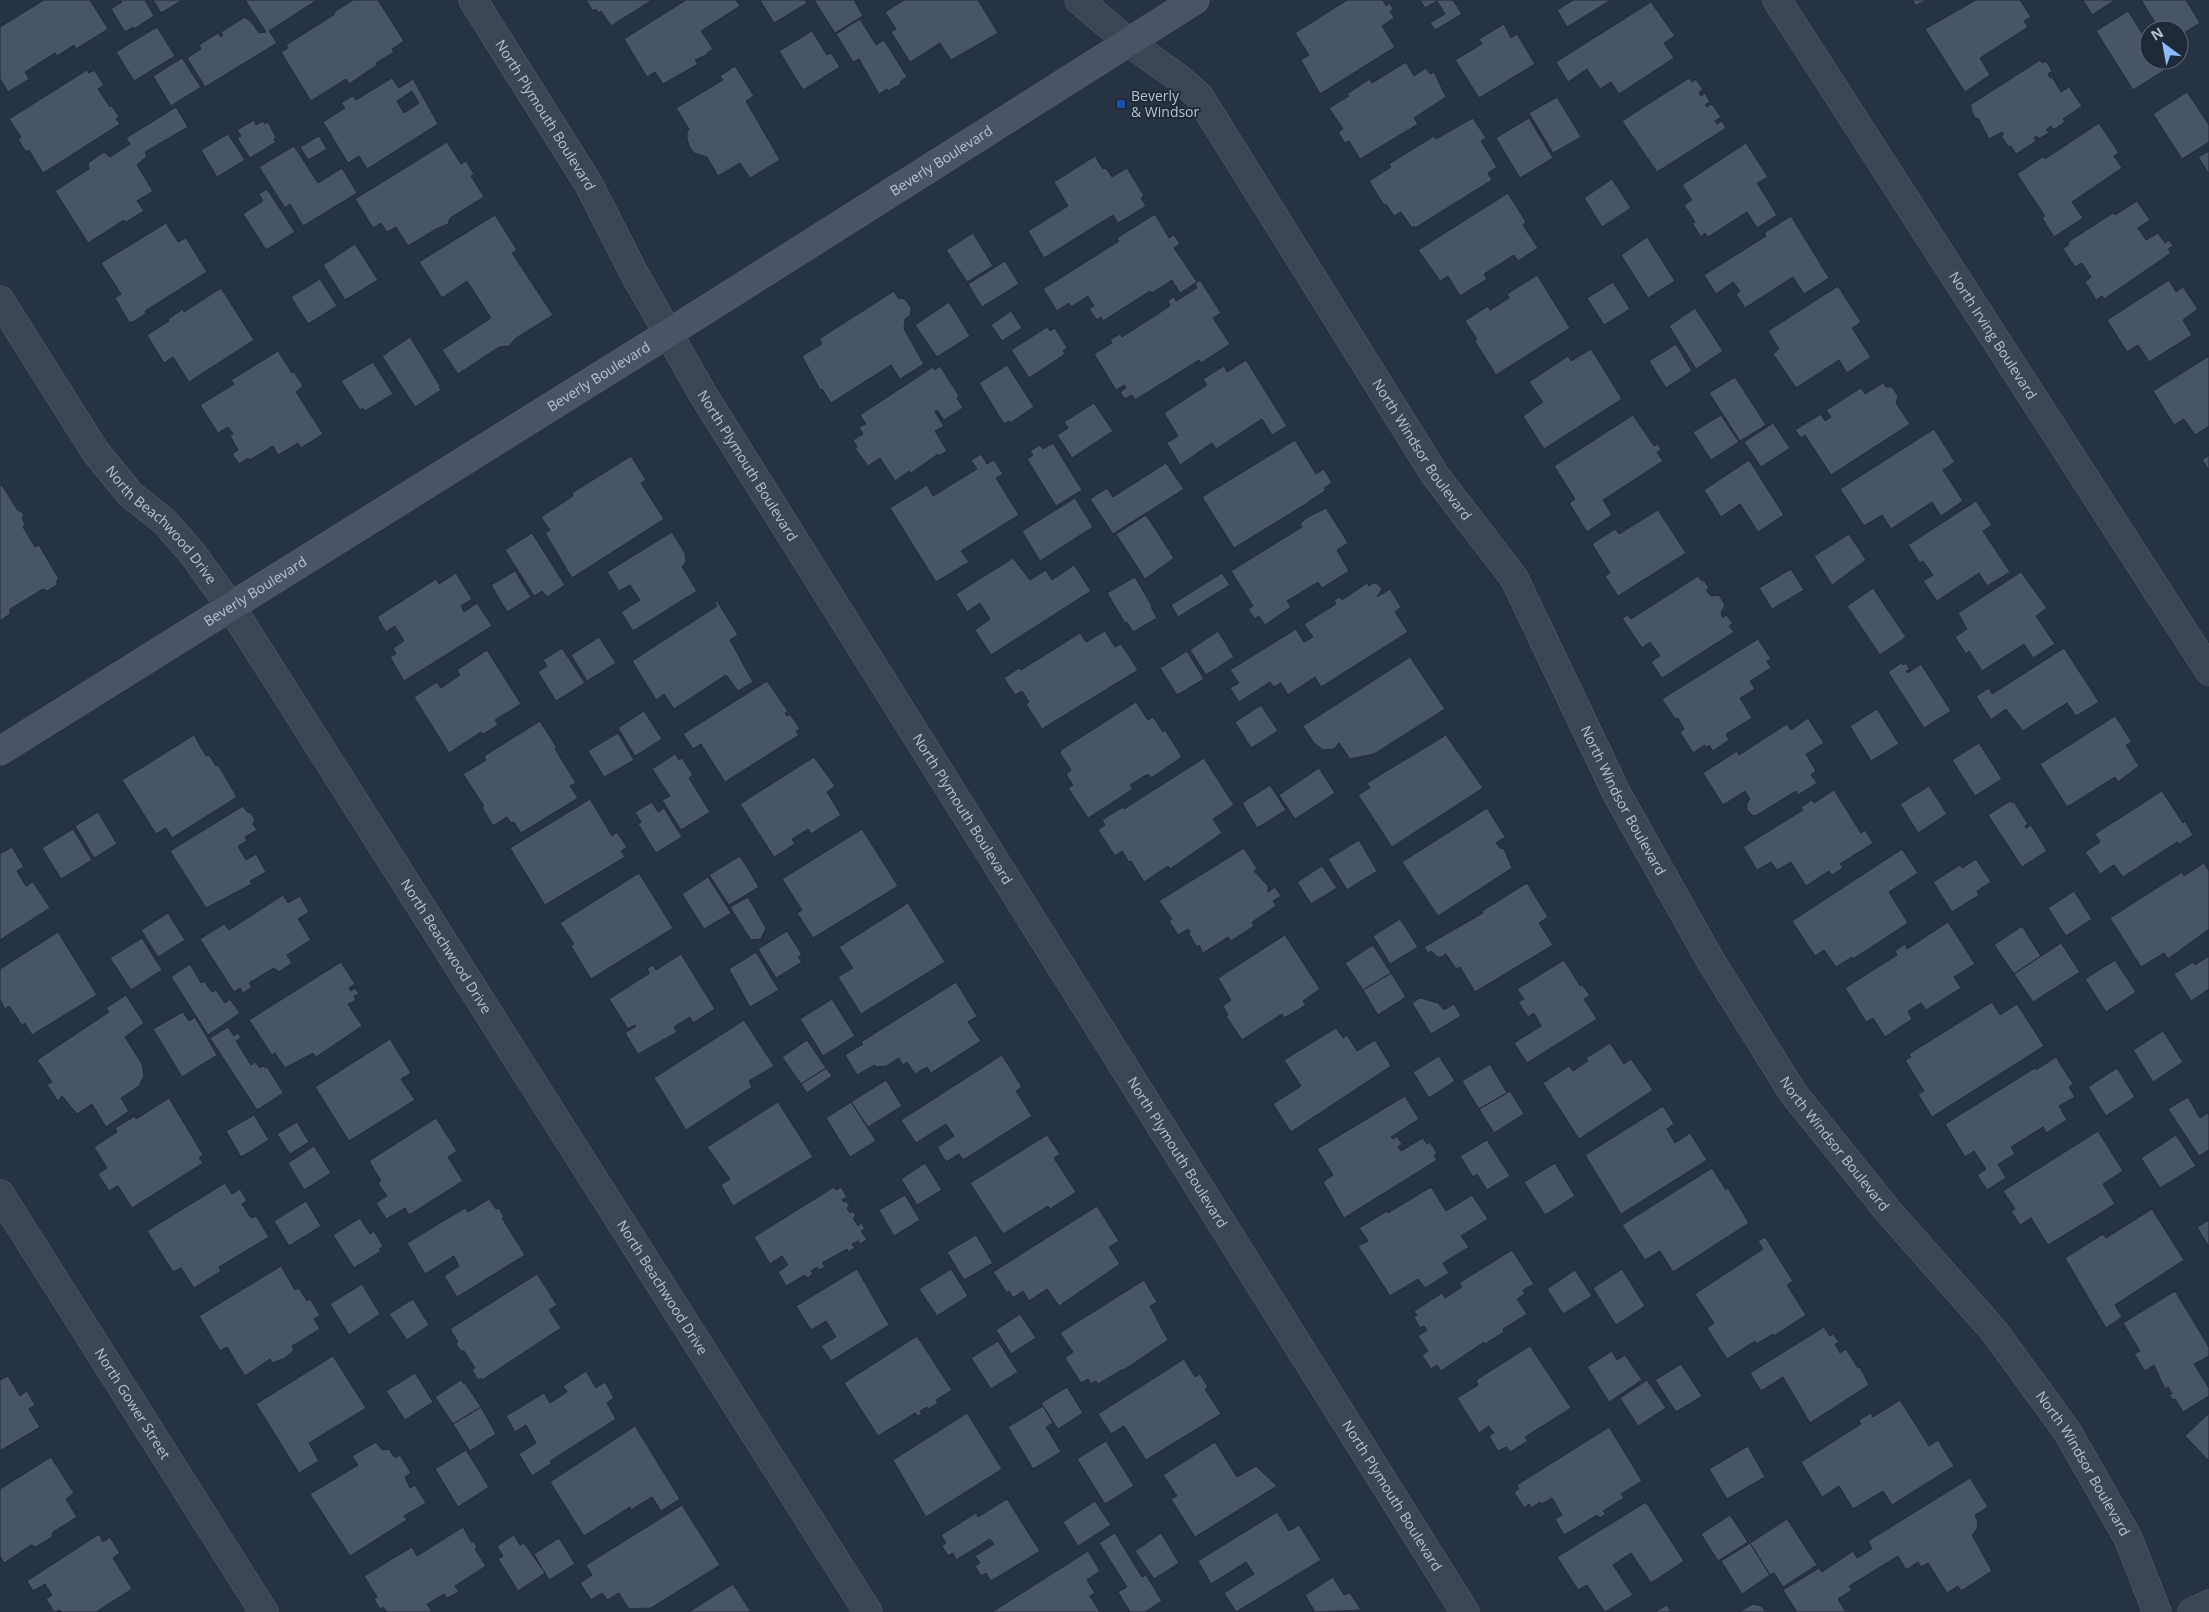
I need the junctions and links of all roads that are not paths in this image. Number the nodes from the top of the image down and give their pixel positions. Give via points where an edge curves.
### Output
1 (473, 0) edge
2 (1079, 0) edge
3 (1195, 0) edge
4 (1777, 0) edge
5 (1128, 42) junction
6 (0, 300) edge
7 (668, 333) junction
8 (231, 607) junction
9 (2209, 671) edge
10 (0, 751) edge
11 (0, 1194) edge
12 (2209, 1604) edge
13 (264, 1612) edge
14 (868, 1612) edge
15 (1465, 1612) edge
16 (2158, 1612) edge
17 (2192, 1612) edge

1 - 7 street, North Plymouth Boulevard via 588,183
2 - 5 street, North Windsor Boulevard
3 - 5 main road, Beverly Boulevard
4 - 9 street, North Irving Boulevard
5 - 7 main road, Beverly Boulevard
5 - 16 street, North Windsor Boulevard via 1199,96 1435,475 1514,578 1617,794 1712,963 1793,1093 1888,1211 1994,1331 2067,1431 2128,1538
6 - 8 street, North Beachwood Drive via 95,451 130,494 170,528
7 - 8 main road, Beverly Boulevard
7 - 15 street, North Plymouth Boulevard via 709,405
8 - 10 main road, Beverly Boulevard
8 - 14 street, North Beachwood Drive
11 - 13 street, North Gower Street
12 - 17 street

